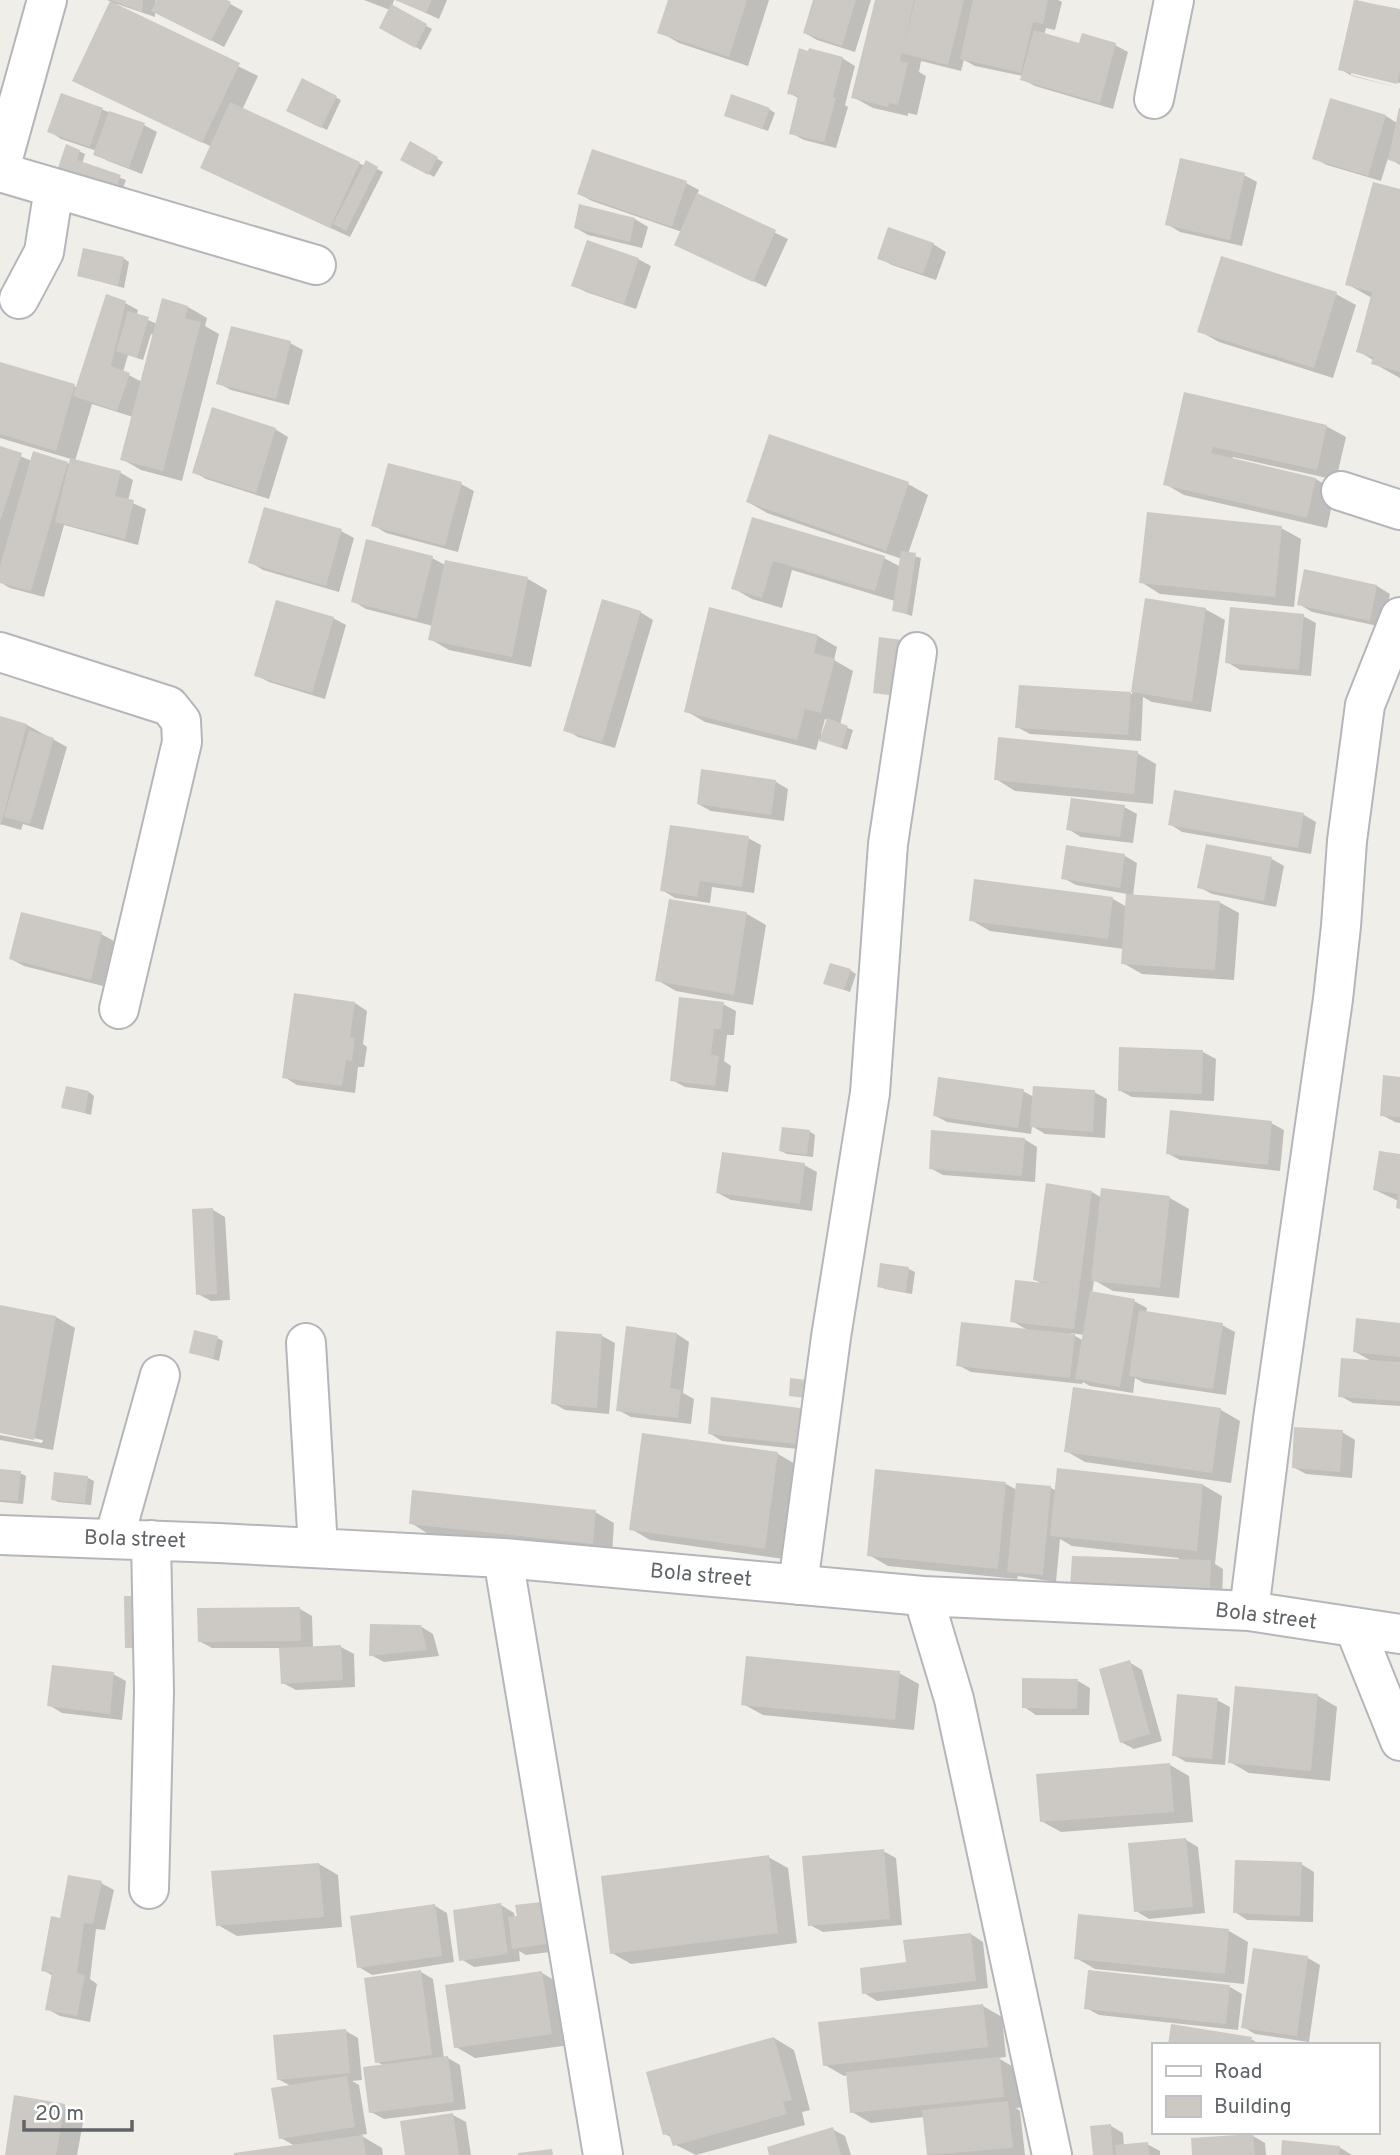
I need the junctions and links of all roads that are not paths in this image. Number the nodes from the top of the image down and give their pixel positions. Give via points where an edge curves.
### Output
1 (47, 0) edge
2 (1174, 0) edge
3 (1154, 99) dead end
4 (0, 171) edge
5 (54, 188) junction
6 (316, 265) dead end
7 (19, 299) dead end
8 (1341, 491) dead end
9 (1400, 510) edge
10 (1400, 617) edge
11 (0, 652) edge
12 (917, 652) dead end
13 (119, 1009) dead end
14 (306, 1343) dead end
15 (160, 1376) dead end
16 (0, 1535) edge
17 (114, 1539) junction
18 (151, 1540) junction
19 (318, 1548) junction
20 (503, 1558) junction
21 (798, 1585) junction
22 (923, 1596) junction
23 (1249, 1611) junction
24 (1355, 1629) junction
25 (1400, 1634) edge
26 (1400, 1741) edge
27 (149, 1889) dead end
28 (604, 2155) edge
29 (1052, 2155) edge

1 - 4 street
2 - 3 street
4 - 5 street
5 - 6 street
5 - 7 street via 44,252
8 - 9 street
10 - 23 street via 1365,705 1333,999
11 - 13 street via 169,706 181,721 181,742
12 - 21 street via 888,844 870,1093
14 - 19 street
15 - 17 street
16 - 17 street, Bola street
17 - 18 street, Bola street
18 - 19 street, Bola street
18 - 27 street via 154,1692
19 - 20 street, Bola street
20 - 21 street, Bola street
20 - 28 street
21 - 22 street, Bola street
22 - 23 street, Bola street
22 - 29 street via 954,1699
23 - 24 street, Bola street
24 - 25 street, Bola street
24 - 26 street

